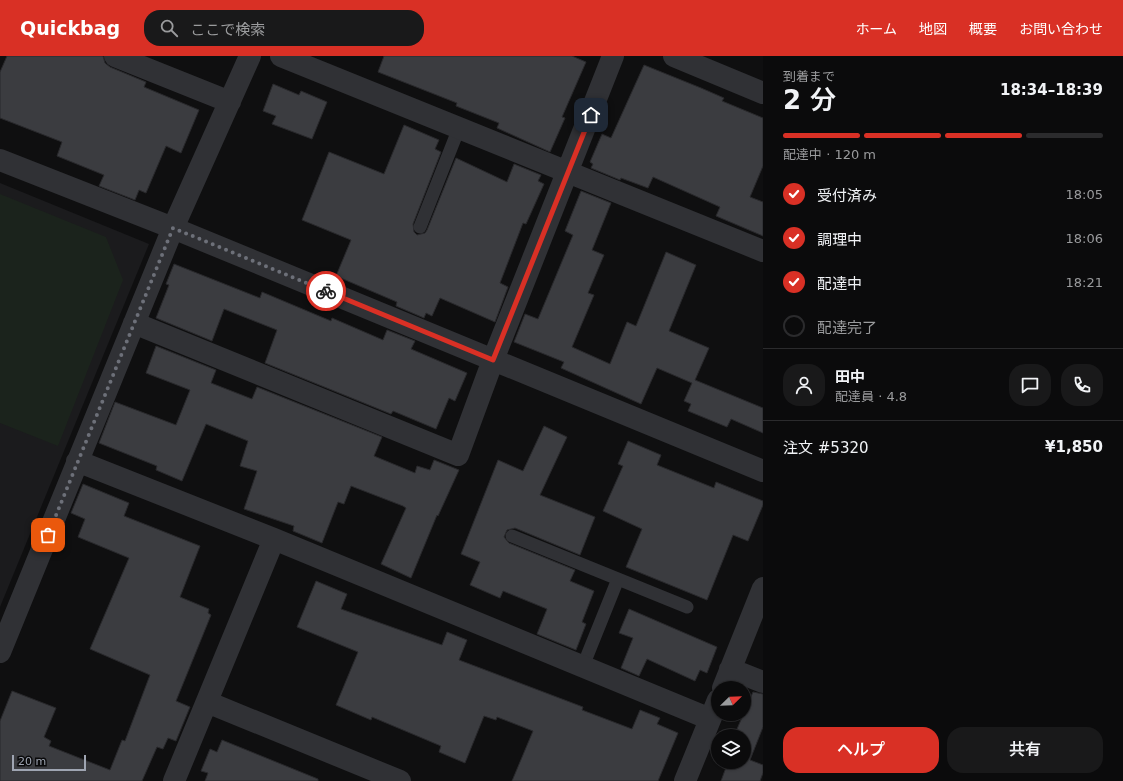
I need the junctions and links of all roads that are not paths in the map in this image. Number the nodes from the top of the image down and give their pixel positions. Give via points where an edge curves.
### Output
1 (115, 56) edge
2 (250, 56) edge
3 (281, 56) edge
4 (613, 56) edge
5 (674, 56) edge
6 (763, 93) edge
7 (230, 102) junction
8 (459, 128) junction
9 (0, 160) edge
10 (568, 173) junction
11 (420, 227) dead end
12 (173, 228) junction
13 (763, 251) edge
14 (134, 323) junction
15 (493, 360) junction
16 (77, 461) junction
17 (763, 471) edge
18 (512, 536) dead end
19 (274, 539) junction
20 (618, 579) junction
21 (763, 588) edge
22 (687, 607) dead end
23 (0, 652) edge
24 (583, 666) junction
25 (726, 678) edge
26 (763, 682) edge
27 (208, 702) junction
28 (711, 708) edge
29 (711, 716) edge
30 (174, 781) edge
31 (400, 781) edge
32 (685, 781) edge

1 - 7 street
2 - 7 street
3 - 8 street
4 - 10 street
5 - 6 street
7 - 12 street
8 - 10 street
8 - 11 lane
9 - 12 street
10 - 13 street
10 - 15 street
12 - 14 street
12 - 15 street
14 - 15 street via 458,455
14 - 16 street
15 - 17 street
16 - 19 street
16 - 23 street
18 - 20 lane
19 - 24 street
19 - 27 street
20 - 22 lane
20 - 24 lane
21 - 25 street
24 - 28 street
25 - 26 street
27 - 30 street
27 - 31 street
29 - 32 street

